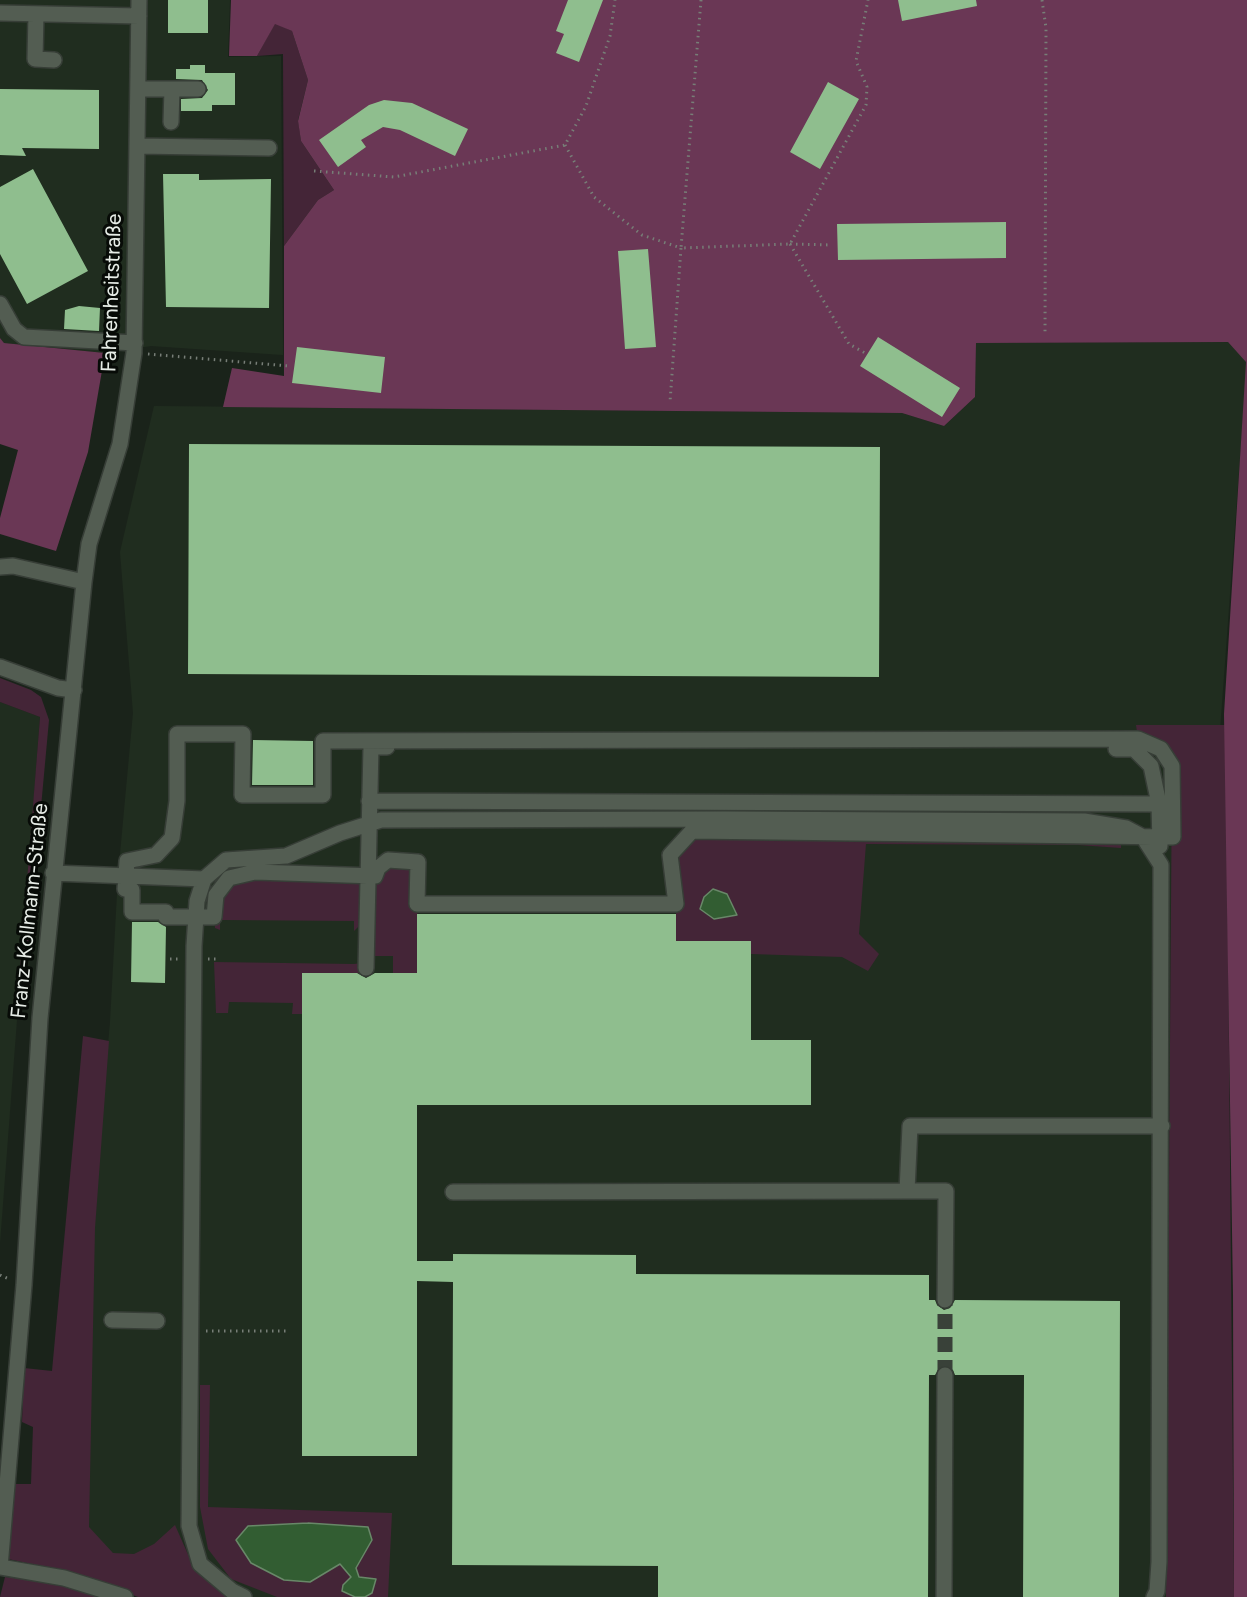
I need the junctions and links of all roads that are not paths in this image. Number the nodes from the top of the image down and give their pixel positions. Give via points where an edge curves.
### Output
1 (139, 8) edge
2 (0, 13) edge
3 (36, 14) junction
4 (54, 60) dead end
5 (138, 89) junction
6 (172, 89) junction
7 (198, 89) dead end
8 (171, 122) dead end
9 (137, 146) junction
10 (269, 148) dead end
11 (0, 304) edge
12 (135, 348) junction
13 (0, 567) edge
14 (84, 582) junction
15 (0, 667) edge
16 (74, 690) junction
17 (369, 801) junction
18 (1159, 804) junction
19 (369, 824) junction
20 (1143, 837) junction
21 (1160, 837) junction
22 (1161, 866) junction
23 (53, 873) junction
24 (367, 876) junction
25 (126, 877) junction
26 (204, 879) junction
27 (196, 917) junction
28 (366, 968) dead end
29 (1162, 1126) junction
30 (907, 1191) junction
31 (453, 1192) dead end
32 (945, 1300) tunnel mouth
33 (112, 1320) dead end
34 (157, 1321) dead end
35 (945, 1374) tunnel mouth
36 (125, 1597) edge
37 (244, 1597) edge
38 (944, 1597) edge
39 (1154, 1597) edge

1 - 3 street
1 - 5 street, Fahrenheitstraße
2 - 3 street
3 - 4 street via 36,59
5 - 6 street
5 - 9 street, Fahrenheitstraße
6 - 7 street
6 - 8 street
9 - 10 street
9 - 12 street, Fahrenheitstraße
11 - 12 street via 14,329 24,336
12 - 14 street, Fahrenheitstraße via 120,444 89,544
13 - 14 street via 13,566
14 - 16 street, Franz-Kollmann-Straße
15 - 16 street
16 - 23 street, Franz-Kollmann-Straße
17 - 18 street
17 - 18 street via 371,747 1134,749 1151,766
17 - 19 street
18 - 21 street
19 - 20 street via 381,820 1084,821 1126,828
19 - 24 street
19 - 26 street via 286,856 226,860
20 - 21 street
20 - 22 street
20 - 24 street via 692,831 670,855 676,904 417,904 418,862 388,860 375,876
21 - 22 street
21 - 25 street via 1173,837 1172,766 1161,749 1138,739 323,741 322,795 242,795 243,734 177,734 177,801 172,838 156,855 127,861
22 - 29 street
23 - 25 street
23 - 36 street, Franz-Kollmann-Straße via 0,1567 64,1578
24 - 27 street via 255,872 229,878 216,895 214,917
24 - 28 street
25 - 26 street
25 - 27 street via 125,889 132,890 132,912
26 - 27 street
27 - 37 street via 189,1526 200,1564
29 - 30 street via 910,1126
29 - 39 street via 1159,1562
30 - 31 street
30 - 32 street via 946,1191
33 - 34 street
35 - 38 street

